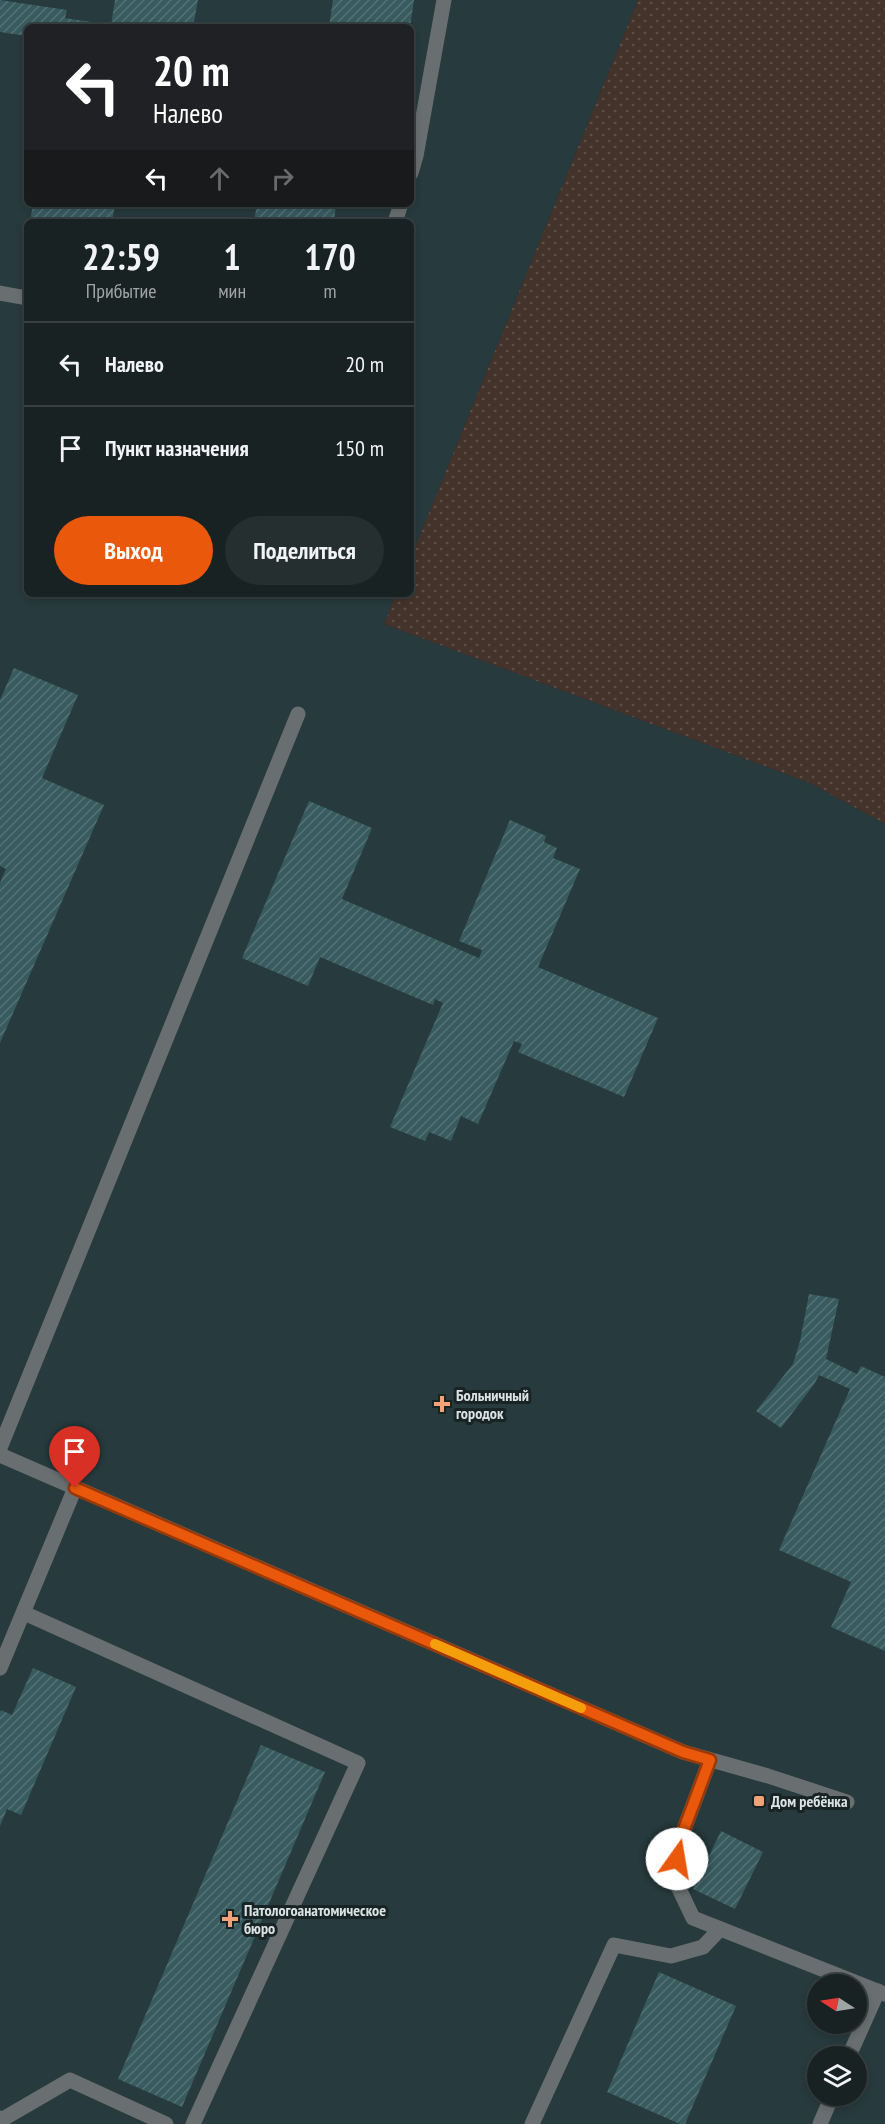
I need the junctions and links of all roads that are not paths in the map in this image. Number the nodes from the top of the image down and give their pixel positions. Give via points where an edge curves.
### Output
1 (444, 0) edge
2 (414, 163) edge
3 (0, 293) edge
4 (24, 297) edge
5 (298, 714) dead end
6 (0, 1448) edge
7 (0, 1455) edge
8 (75, 1488) junction
9 (24, 1613) junction
10 (0, 1668) edge
11 (710, 1760) junction
12 (847, 1802) dead end
13 (720, 1929) junction
14 (881, 1993) edge
15 (854, 2046) edge
16 (828, 2106) edge
17 (0, 2118) edge
18 (166, 2124) edge
19 (193, 2124) edge
20 (532, 2124) edge
21 (820, 2124) edge

1 - 2 lane
3 - 4 lane
5 - 6 lane
7 - 8 lane
8 - 9 lane
8 - 11 lane via 683,1752
9 - 10 lane
9 - 19 lane via 358,1763
11 - 12 lane
11 - 13 lane via 680,1840 674,1878 693,1918
13 - 14 lane
13 - 20 lane via 703,1947 671,1956 614,1946
14 - 15 lane
16 - 21 lane
17 - 18 lane via 70,2080

